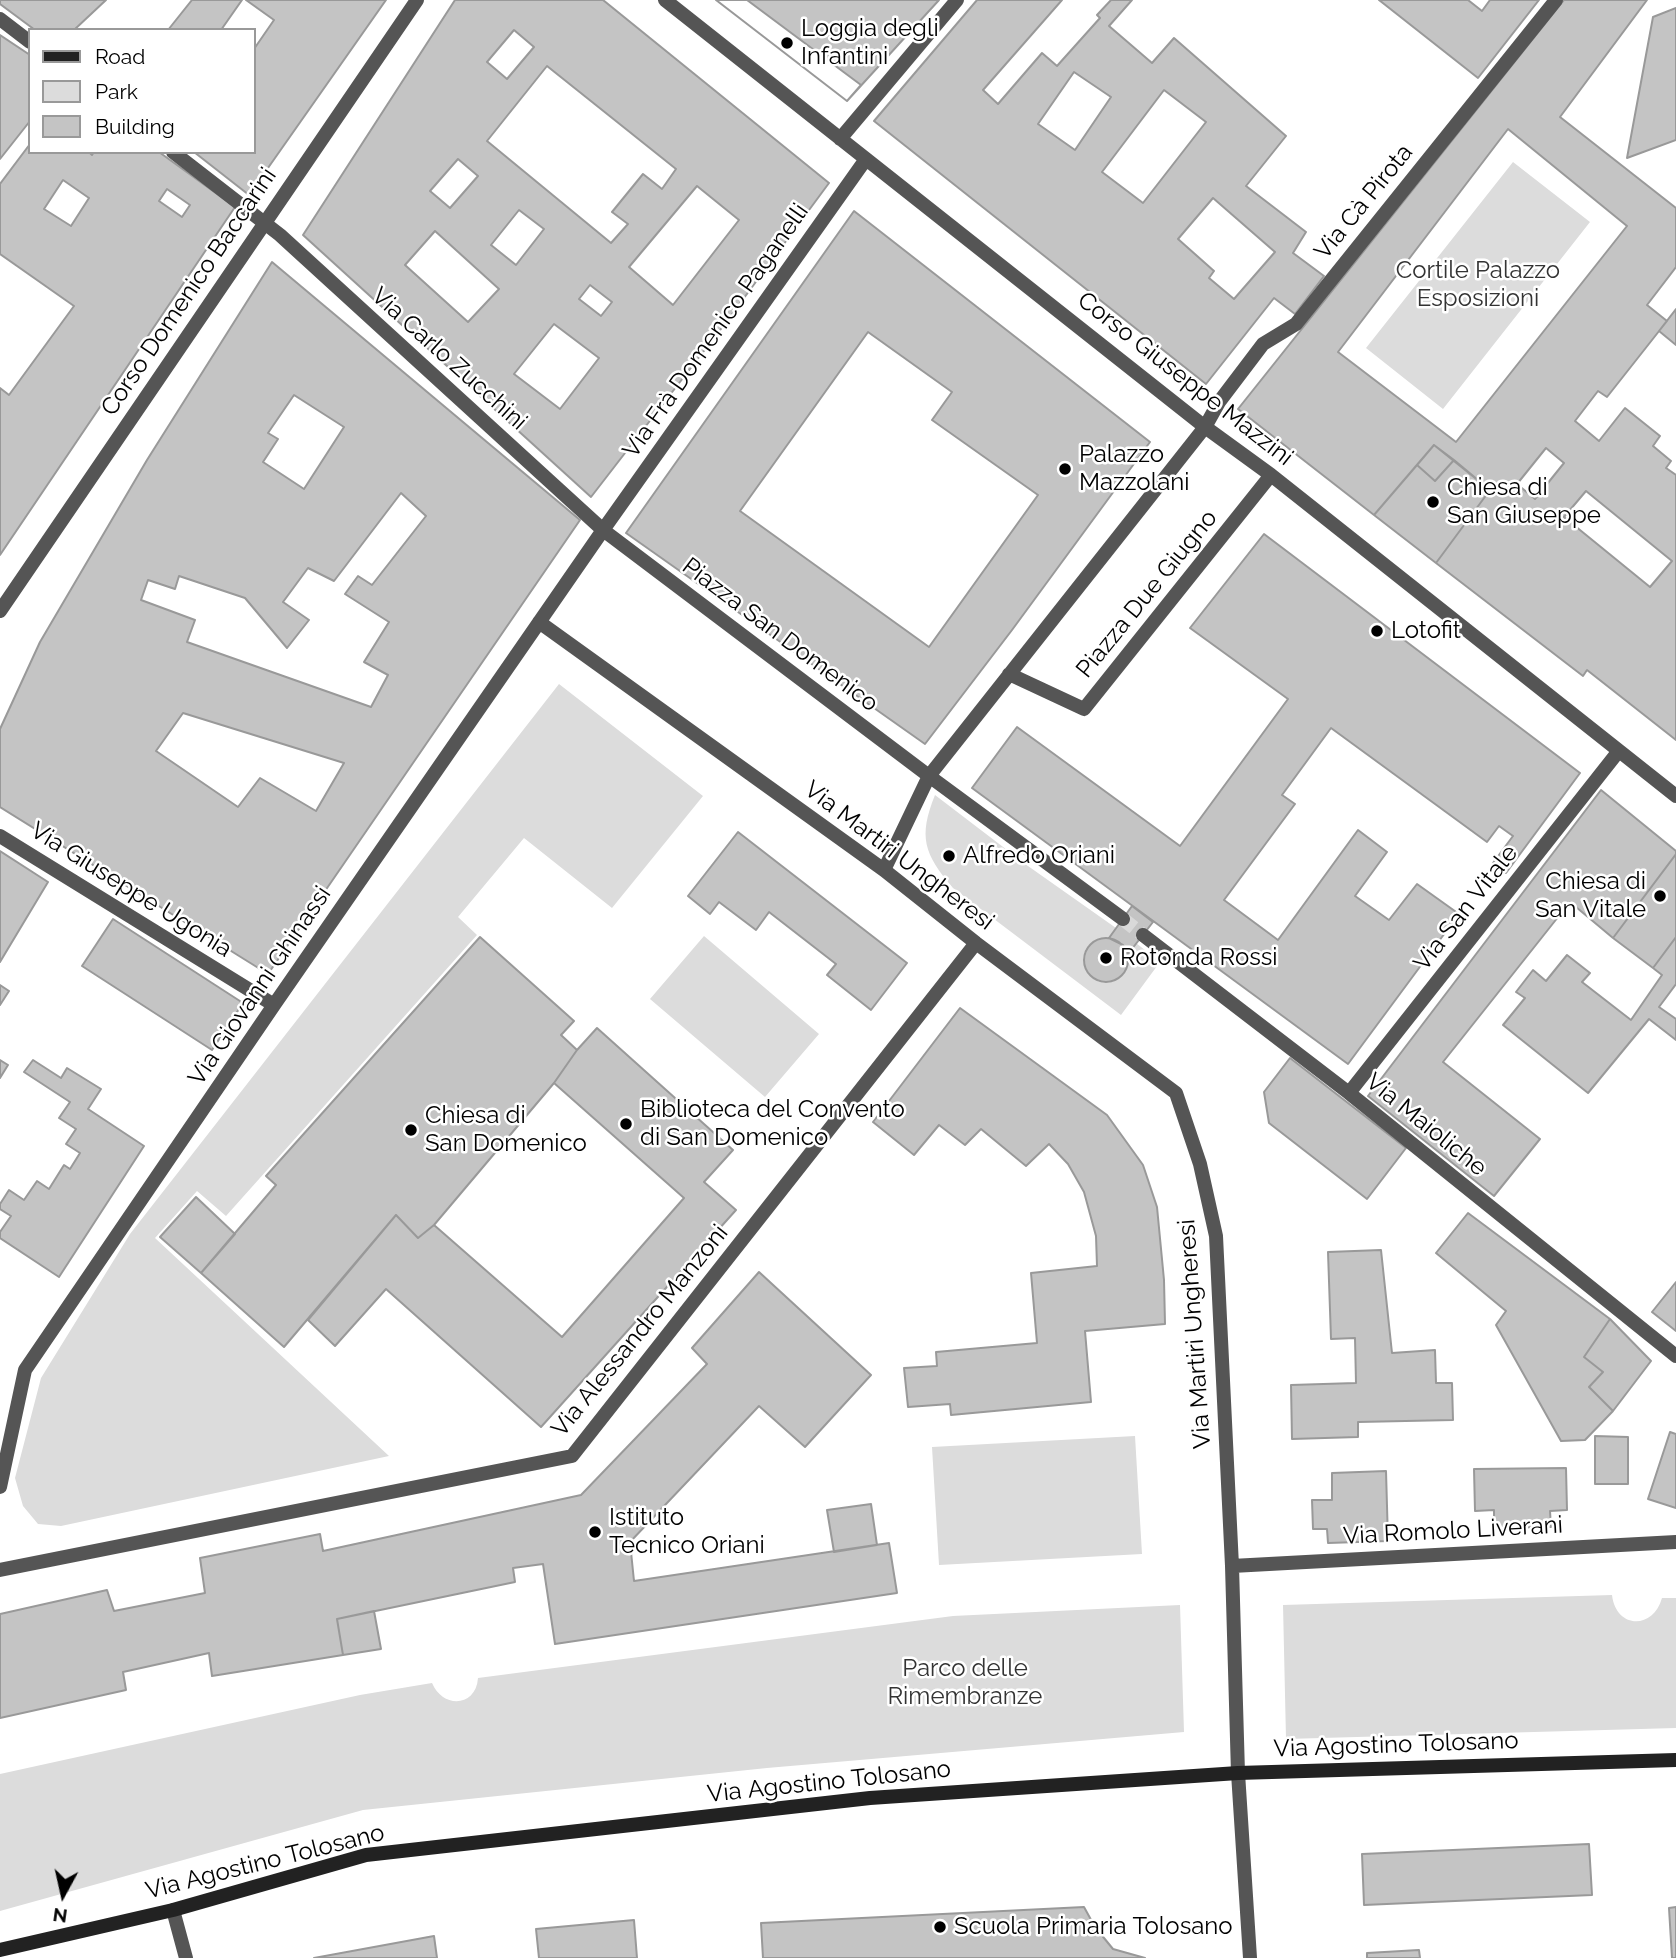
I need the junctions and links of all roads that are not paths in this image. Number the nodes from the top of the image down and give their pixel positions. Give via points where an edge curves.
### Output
1 (417, 0) edge
2 (664, 0) edge
3 (957, 0) edge
4 (1556, 0) edge
5 (0, 19) edge
6 (28, 40) edge
7 (841, 139) junction
8 (176, 154) edge
9 (866, 159) junction
10 (263, 223) junction
11 (1205, 426) junction
12 (1271, 475) junction
13 (603, 530) junction
14 (0, 611) edge
15 (539, 622) junction
16 (1009, 674) junction
17 (1619, 751) junction
18 (929, 776) junction
19 (1676, 796) edge
20 (0, 836) edge
21 (884, 870) junction
22 (1123, 919) tunnel mouth
23 (1143, 935) tunnel mouth
24 (976, 943) junction
25 (274, 1005) junction
26 (1349, 1093) junction
27 (1676, 1356) edge
28 (0, 1487) edge
29 (1676, 1542) edge
30 (1232, 1566) junction
31 (0, 1570) edge
32 (1676, 1760) edge
33 (1238, 1773) junction
34 (173, 1910) junction
35 (0, 1950) edge
36 (186, 1958) edge
37 (1250, 1958) edge

1 - 10 street, Corso Domenico Baccarini
2 - 7 street, Corso Giuseppe Mazzini
3 - 7 street
4 - 11 street, Via Cà Pirota via 1296,324 1263,344
5 - 6 street
7 - 9 street, Corso Giuseppe Mazzini
8 - 10 street, Via Carlo Zucchini
9 - 11 street, Corso Giuseppe Mazzini
9 - 13 street, Via Frà Domenico Paganelli
10 - 13 street, Via Carlo Zucchini
10 - 14 street, Corso Domenico Baccarini
11 - 12 street, Corso Giuseppe Mazzini
11 - 16 street
12 - 16 street, Piazza Due Giugno via 1084,709
12 - 17 street, Corso Giuseppe Mazzini
13 - 15 street, Via Giovanni Ghinassi
13 - 18 street, Piazza San Domenico
15 - 21 street, Via Martiri Ungheresi
15 - 25 street, Via Giovanni Ghinassi
16 - 18 street
17 - 19 street, Corso Giuseppe Mazzini
17 - 26 street, Via San Vitale
18 - 21 street
18 - 22 street
20 - 25 street, Via Giuseppe Ugonia
21 - 24 street, Via Martiri Ungheresi
23 - 26 street, Via Maioliche
24 - 30 street, Via Martiri Ungheresi via 1176,1093 1200,1164 1216,1236
24 - 31 street, Via Alessandro Manzoni via 572,1456
25 - 28 street, Via Giovanni Ghinassi via 25,1370
26 - 27 street, Via Maioliche
29 - 30 street, Via Romolo Liverani
30 - 33 street, Via Martiri Ungheresi
32 - 33 main road, Via Agostino Tolosano
33 - 34 main road, Via Agostino Tolosano via 870,1798 366,1855
33 - 37 street, Via Martiri Ungheresi
34 - 35 main road, Via Agostino Tolosano
34 - 36 street

